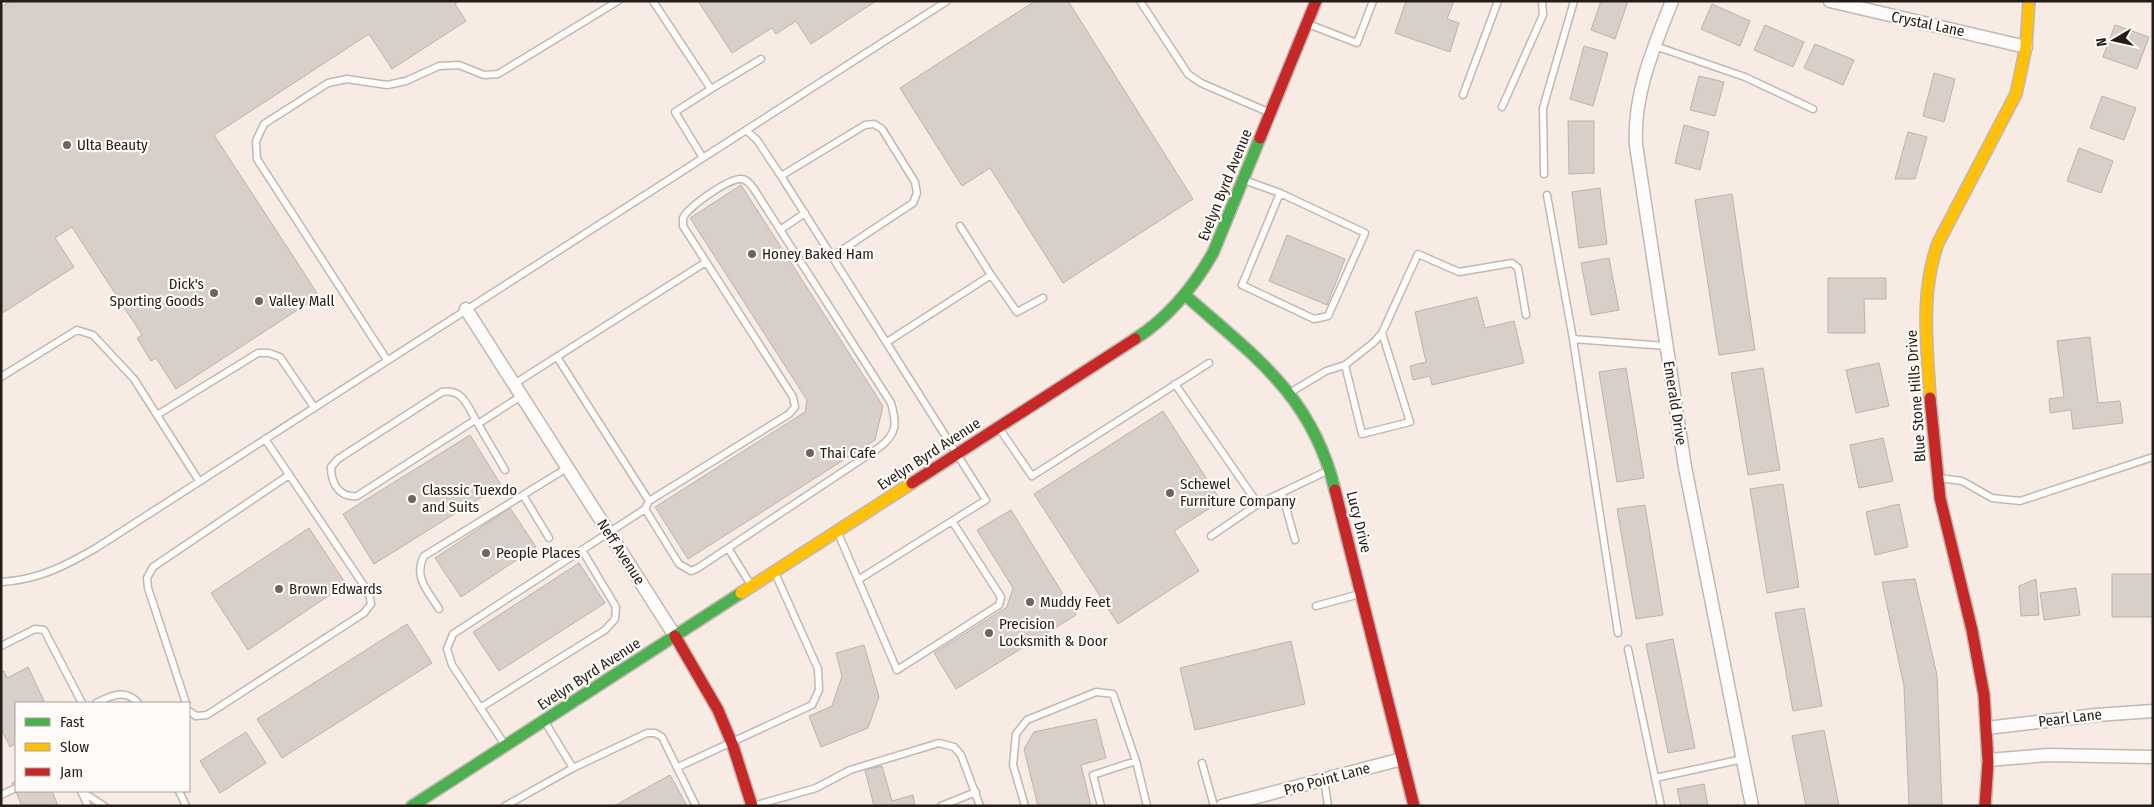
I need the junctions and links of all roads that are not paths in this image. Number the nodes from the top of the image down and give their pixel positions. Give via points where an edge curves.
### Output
1 (618, 1) edge
2 (654, 1) edge
3 (947, 1) edge
4 (1140, 1) edge
5 (1316, 1) edge
6 (1373, 1) edge
7 (1498, 1) edge
8 (1542, 1) edge
9 (1574, 1) edge
10 (1672, 1) edge
11 (1830, 1) edge
12 (2029, 1) edge
13 (1307, 24) junction
14 (1655, 46) junction
15 (2026, 47) junction
16 (761, 59) dead end
17 (712, 89) junction
18 (1463, 94) dead end
19 (1502, 107) dead end
20 (1813, 109) dead end
21 (1271, 113) junction
22 (746, 130) junction
23 (703, 158) junction
24 (1544, 174) dead end
25 (781, 176) junction
26 (1243, 180) junction
27 (1280, 193) junction
28 (1547, 195) dead end
29 (805, 213) junction
30 (960, 226) dead end
31 (780, 230) junction
32 (833, 256) junction
33 (706, 262) junction
34 (991, 275) junction
35 (1185, 295) junction
36 (1042, 298) dead end
37 (466, 309) junction
38 (1526, 315) dead end
39 (1382, 333) junction
40 (1573, 339) junction
41 (887, 342) junction
42 (1666, 346) junction
43 (557, 357) junction
44 (387, 360) junction
45 (1209, 363) dead end
46 (1345, 365) junction
47 (1, 377) edge
48 (514, 384) junction
49 (1175, 384) junction
50 (1290, 393) junction
51 (521, 396) junction
52 (314, 407) junction
53 (157, 415) junction
54 (476, 422) junction
55 (999, 427) junction
56 (265, 439) junction
57 (957, 453) junction
58 (2153, 457) edge
59 (567, 468) junction
60 (505, 470) dead end
61 (1330, 470) junction
62 (289, 475) junction
63 (1937, 478) junction
64 (199, 481) junction
65 (1282, 492) junction
66 (523, 495) junction
67 (649, 501) junction
68 (1258, 504) junction
69 (644, 509) junction
70 (952, 521) junction
71 (837, 531) junction
72 (609, 532) junction
73 (1210, 536) dead end
74 (549, 538) dead end
75 (1295, 540) dead end
76 (728, 548) junction
77 (582, 550) junction
78 (774, 572) junction
79 (858, 580) junction
80 (1, 582) edge
81 (752, 586) junction
82 (1361, 594) junction
83 (1316, 606) dead end
84 (439, 609) dead end
85 (1618, 633) dead end
86 (675, 636) junction
87 (1, 646) edge
88 (1628, 649) dead end
89 (81, 702) edge
90 (98, 702) edge
91 (137, 702) edge
92 (186, 702) edge
93 (480, 708) junction
94 (2153, 711) edge
95 (190, 712) edge
96 (544, 720) junction
97 (1987, 728) junction
98 (732, 741) junction
99 (505, 746) junction
100 (2153, 757) edge
101 (1402, 759) junction
102 (1742, 759) junction
103 (1988, 760) junction
104 (1136, 761) junction
105 (1202, 763) dead end
106 (678, 767) junction
107 (572, 768) junction
108 (1655, 778) junction
109 (1324, 779) junction
110 (15, 788) edge
111 (81, 792) edge
112 (83, 792) edge
113 (179, 792) edge
114 (976, 792) junction
115 (1, 795) edge
116 (88, 806) edge
117 (104, 806) edge
118 (186, 806) edge
119 (412, 806) edge
120 (504, 806) edge
121 (696, 806) edge
122 (753, 806) edge
123 (941, 806) edge
124 (980, 806) edge
125 (1025, 806) edge
126 (1101, 806) edge
127 (1147, 806) edge
128 (1214, 806) edge
129 (1222, 806) edge
130 (1328, 806) edge
131 (1414, 806) edge
132 (1661, 806) edge
133 (1752, 806) edge
134 (1986, 806) edge

1 - 44 lane via 498,74 484,75 459,65 445,65 387,85 347,79 328,83 264,124 256,141 257,159
2 - 17 lane
3 - 22 lane
4 - 21 lane via 1188,74 1201,83
5 - 13 street, Evelyn Byrd Avenue
6 - 13 lane via 1357,43
7 - 18 lane
8 - 19 lane via 1543,15
9 - 24 lane via 1543,108
10 - 14 street, Emerald Drive
11 - 15 street, Crystal Lane
12 - 15 street, Blue Stone Hills Drive
13 - 21 street, Evelyn Byrd Avenue
14 - 20 lane via 1744,77
14 - 42 street, Emerald Drive via 1638,104 1636,140
15 - 63 street, Blue Stone Hills Drive via 2021,78 2012,102 1954,208 1929,269 1925,335
16 - 17 lane
17 - 23 lane via 675,112
21 - 26 street, Evelyn Byrd Avenue
22 - 23 lane
22 - 25 lane via 757,140
23 - 37 lane
25 - 29 lane
25 - 32 lane via 864,125 874,124 882,129 915,182 917,193 913,203
26 - 27 lane
26 - 35 street, Evelyn Byrd Avenue via 1213,253
27 - 27 lane via 1365,233 1328,316 1314,319 1242,285
28 - 40 lane
29 - 31 lane
29 - 32 lane
30 - 34 lane
31 - 33 lane via 749,183 742,179 734,180 693,205 683,218 683,226
31 - 76 lane via 891,403 895,428 890,439 880,447
32 - 41 lane
33 - 43 lane
33 - 67 lane via 793,397 795,407 789,414
34 - 36 lane via 1017,312
34 - 41 lane
35 - 50 street, Lucy Drive
35 - 55 street, Evelyn Byrd Avenue via 1141,335
37 - 44 lane
37 - 48 street, Neff Avenue
38 - 39 lane via 1518,268 1512,263 1458,272 1418,254
39 - 46 lane
39 - 46 lane via 1410,422 1362,434
40 - 42 lane
40 - 85 lane
41 - 57 lane
42 - 102 street, Emerald Drive via 1692,508
43 - 48 lane
43 - 67 lane
44 - 52 lane
45 - 49 lane
46 - 50 lane via 1326,371
47 - 53 lane via 77,330 93,335 134,379
48 - 51 street, Neff Avenue
49 - 55 lane via 1032,476
49 - 68 lane
50 - 61 street, Lucy Drive via 1312,428
51 - 54 lane
51 - 59 street, Neff Avenue
52 - 53 lane via 280,357 258,353
52 - 56 lane
53 - 64 lane
54 - 54 lane via 459,394 452,390 442,392 338,459 331,467 331,478 341,494 357,496
54 - 60 lane
55 - 57 street, Evelyn Byrd Avenue
56 - 62 lane
56 - 64 lane
57 - 70 lane via 986,500
57 - 71 street, Evelyn Byrd Avenue
58 - 63 lane via 2020,501 1995,499 1962,481
59 - 66 lane
59 - 72 street, Neff Avenue
61 - 65 lane
61 - 82 street, Lucy Drive
62 - 92 lane via 153,567 147,578
62 - 95 lane via 369,593 370,604 364,613 207,715 196,716
63 - 97 street, Blue Stone Hills Drive via 1943,518 1972,630
64 - 80 lane via 61,568 27,579
65 - 68 lane
65 - 75 lane
66 - 74 lane
66 - 84 lane via 424,556 418,574
67 - 69 lane
68 - 73 lane
69 - 72 lane
69 - 76 lane via 685,570 698,568
70 - 79 lane
70 - 79 lane via 1001,597 1000,605 897,670
71 - 78 street, Evelyn Byrd Avenue
71 - 79 lane
72 - 77 lane
72 - 86 street, Neff Avenue
76 - 81 lane
77 - 93 lane via 452,634 447,649 452,665
77 - 93 lane via 616,607 615,619 605,630
78 - 81 street, Evelyn Byrd Avenue
78 - 98 lane via 818,669 819,690 812,705
81 - 86 street, Evelyn Byrd Avenue
82 - 83 lane
82 - 101 street, Lucy Drive
86 - 96 street, Evelyn Byrd Avenue
86 - 98 street, Neff Avenue via 710,693
87 - 89 lane via 35,629 44,630
88 - 108 lane
90 - 91 lane via 123,694
93 - 99 lane
94 - 97 street, Pearl Lane
96 - 99 street, Evelyn Byrd Avenue
96 - 107 lane
97 - 103 street, Blue Stone Hills Drive
98 - 106 lane
98 - 122 street, Neff Avenue
99 - 119 street, Evelyn Byrd Avenue
100 - 103 street via 2048,756
101 - 109 street, Pro Point Lane
101 - 131 street, Lucy Drive
102 - 108 lane
102 - 133 street, Emerald Drive
103 - 134 street, Blue Stone Hills Drive
104 - 125 lane via 1113,694 1096,692 1027,720 1016,734 1013,765
104 - 126 lane via 1093,775
104 - 127 lane
105 - 128 lane
106 - 107 lane via 662,737 647,733
106 - 121 lane
107 - 120 lane
108 - 132 lane
109 - 129 street, Pro Point Lane
109 - 130 lane
110 - 115 lane
111 - 116 lane
112 - 117 lane
113 - 118 lane
114 - 122 lane via 954,747 939,743 850,770 816,788
114 - 123 lane
114 - 124 lane

